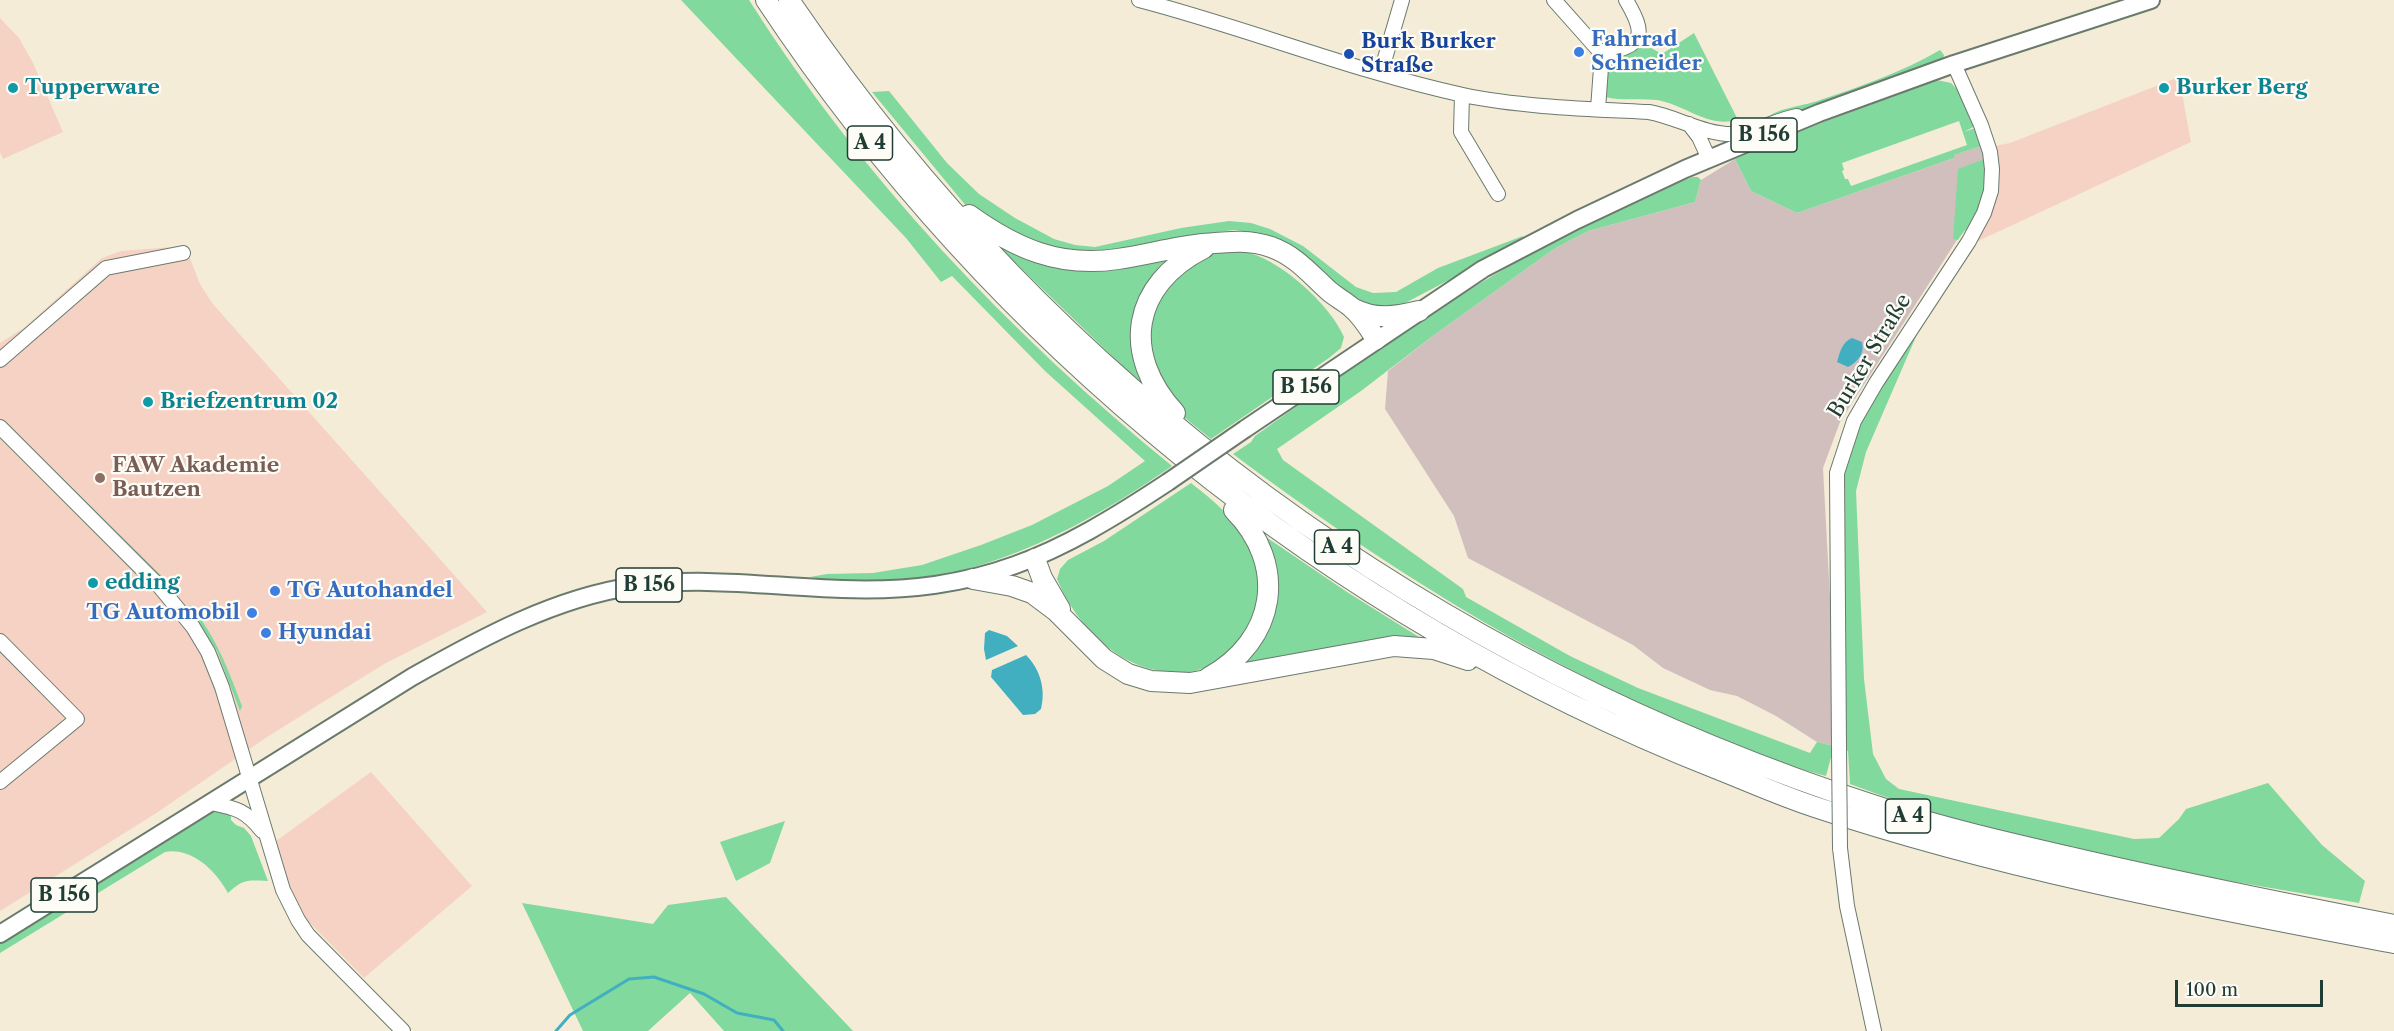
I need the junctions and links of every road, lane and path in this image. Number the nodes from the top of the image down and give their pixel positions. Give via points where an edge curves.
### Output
1 (766, 0) edge
2 (789, 0) edge
3 (1139, 0) edge
4 (1402, 0) edge
5 (1554, 0) edge
6 (1626, 0) edge
7 (2151, 0) edge
8 (1602, 54) junction
9 (1954, 64) junction
10 (1382, 72) junction
11 (1462, 94) junction
12 (1598, 109) junction
13 (1819, 113) junction
14 (1687, 123) junction
15 (1708, 159) junction
16 (935, 190) junction
17 (1498, 194) dead end
18 (1212, 244) junction
19 (183, 253) dead end
20 (1329, 291) junction
21 (1352, 308) junction
22 (1419, 311) junction
23 (1372, 343) junction
24 (0, 360) edge
25 (0, 428) edge
26 (1186, 461) junction
27 (1227, 467) junction
28 (1035, 559) junction
29 (973, 579) junction
30 (1070, 624) junction
31 (0, 641) edge
32 (1500, 669) junction
33 (1203, 680) junction
34 (249, 779) junction
35 (0, 782) edge
36 (211, 804) junction
37 (266, 838) junction
38 (2394, 925) edge
39 (0, 934) edge
40 (2394, 943) edge
41 (403, 1031) edge
42 (1874, 1031) edge

1 - 26 highway, A 4 via 832,95 944,230 1061,350
2 - 16 highway, A 4 via 876,120
3 - 10 street
4 - 10 street
5 - 8 street
6 - 8 street via 1640,30 1636,39 1618,51
7 - 9 main road, B 156
8 - 12 street
9 - 13 main road, B 156
9 - 42 street, Burker Straße, bridge via 1990,152 1991,191 1969,241 1854,421 1837,473 1840,849 1847,906
10 - 11 street
11 - 12 street
11 - 17 street via 1461,132
12 - 14 street via 1649,112
13 - 14 street via 1732,134 1710,132
13 - 15 main road, B 156
14 - 15 street via 1699,137
15 - 22 main road, B 156 via 1503,259
16 - 18 highway via 999,237 1059,258 1104,261
16 - 27 highway, A 4 via 1074,337
18 - 20 highway via 1247,241 1278,250 1296,260
18 - 27 highway via 1180,261 1157,285 1144,316 1141,349 1150,381 1162,400
19 - 24 street via 106,268
20 - 21 highway
20 - 23 highway
21 - 22 highway via 1391,317
21 - 23 highway
22 - 23 main road, B 156
23 - 28 main road, B 156, bridge via 1168,482 1099,526
25 - 34 street via 159,586 194,627 222,687
26 - 32 highway, A 4 via 1311,553 1401,612
26 - 33 highway via 1249,526 1261,547 1269,580 1264,611 1250,640 1231,662
27 - 38 highway, A 4 via 1336,547 1452,619 1607,701 1723,752 1882,808 1985,838 2185,884
28 - 29 main road, B 156
28 - 30 highway
29 - 30 highway via 1032,593
29 - 34 main road, B 156 via 883,590 694,582 633,586 573,601 467,646
30 - 33 highway via 1104,659 1128,674 1164,683
31 - 35 street via 77,719
32 - 33 highway via 1434,650 1394,646
32 - 40 highway, A 4 via 1663,747 1869,824 1981,857 2181,903
34 - 36 main road, B 156
34 - 37 street
36 - 37 street via 237,808 252,819
36 - 39 main road, B 156
37 - 41 street via 283,890 308,935

